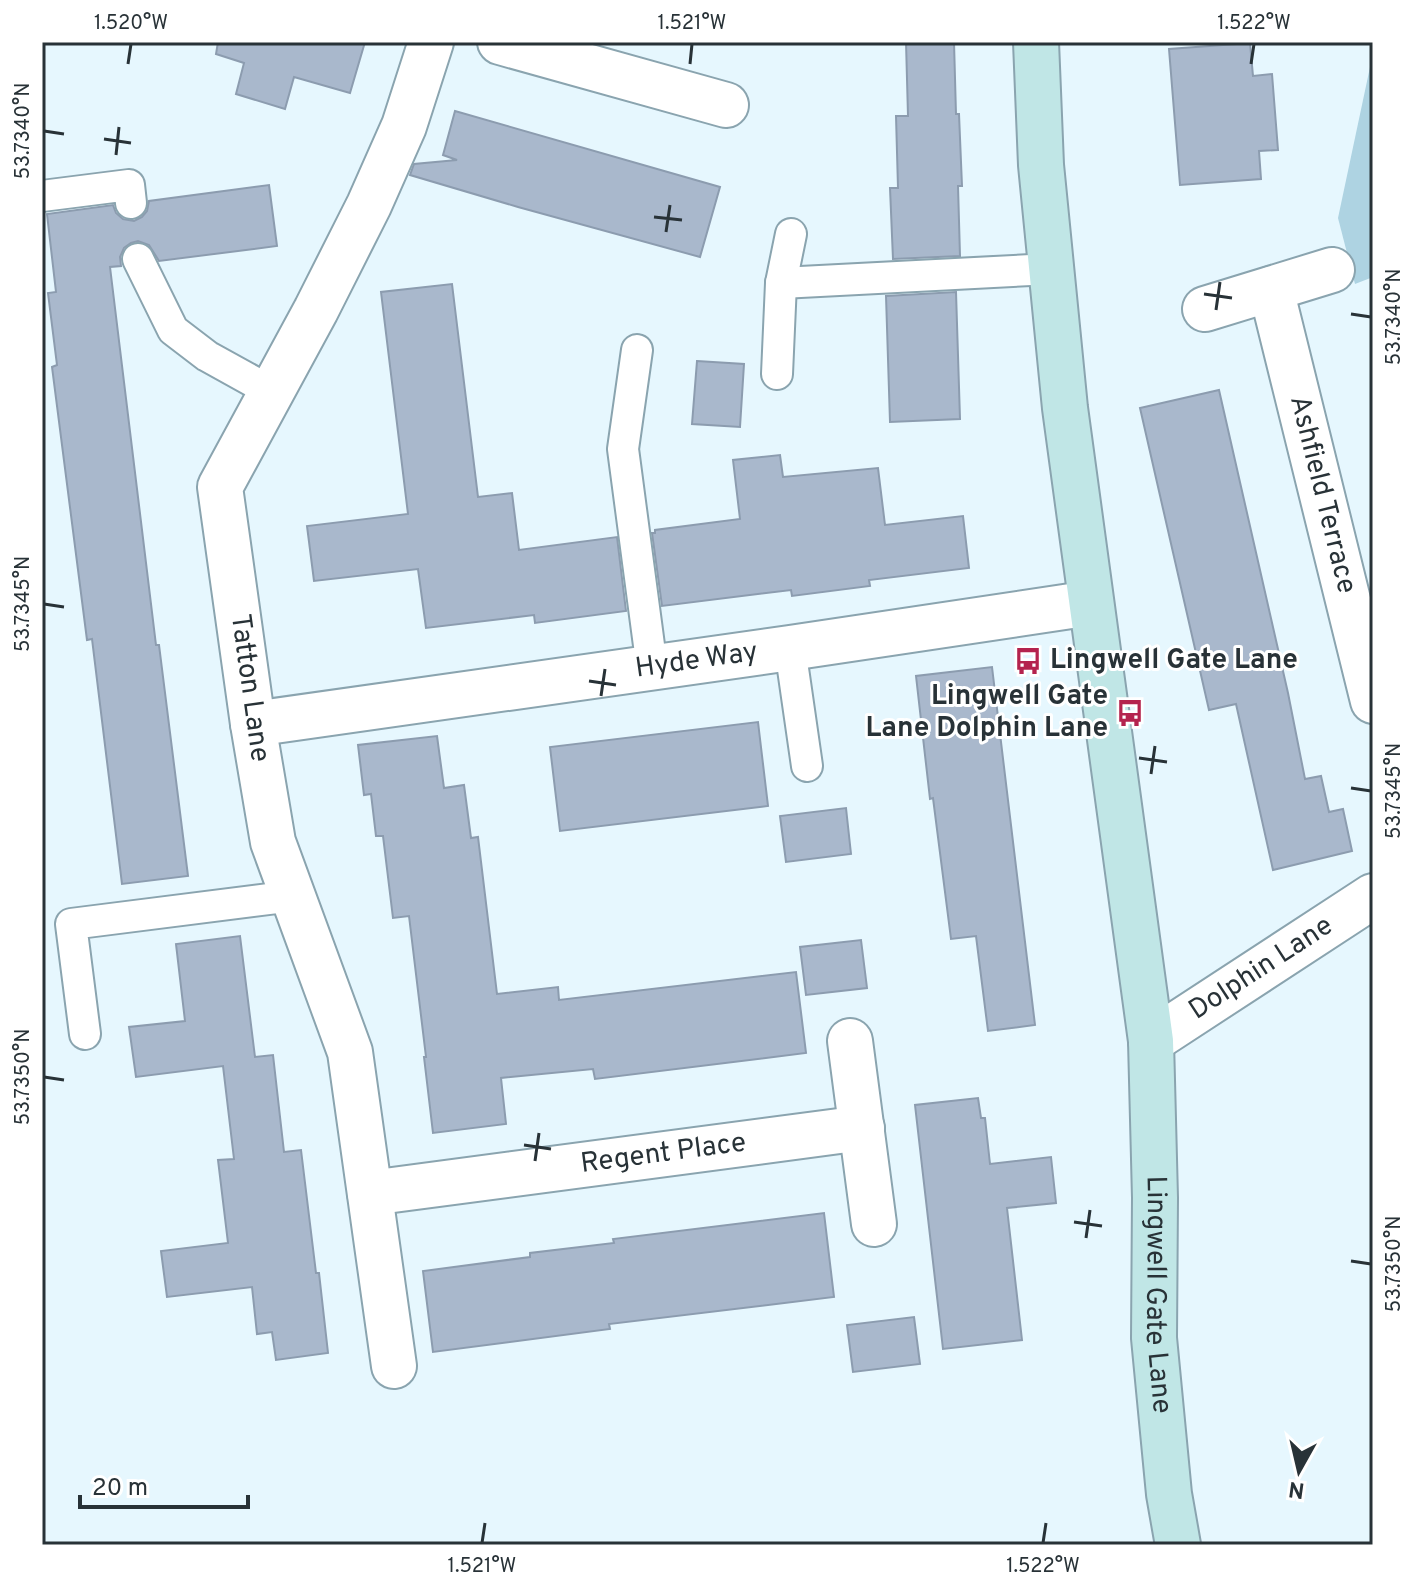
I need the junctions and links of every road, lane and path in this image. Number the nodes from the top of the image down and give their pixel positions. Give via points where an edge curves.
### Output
1 (431, 42) edge
2 (500, 42) edge
3 (1036, 42) edge
4 (576, 52) edge
5 (726, 105) dead end
6 (42, 196) edge
7 (131, 203) dead end
8 (791, 234) dead end
9 (138, 259) dead end
10 (1051, 269) junction
11 (1332, 270) dead end
12 (781, 283) junction
13 (1271, 289) junction
14 (1205, 309) dead end
15 (637, 350) dead end
16 (777, 374) dead end
17 (272, 392) junction
18 (1091, 603) junction
19 (790, 648) junction
20 (652, 668) junction
21 (1373, 701) edge
22 (253, 724) junction
23 (807, 766) dead end
24 (293, 896) junction
25 (1373, 896) edge
26 (85, 1034) dead end
27 (850, 1041) dead end
28 (1151, 1041) junction
29 (862, 1128) junction
30 (370, 1193) junction
31 (874, 1224) dead end
32 (394, 1366) dead end
33 (1178, 1545) edge

1 - 17 street, Tatton Lane via 404,126 369,205
2 - 4 street
3 - 10 main road, Lingwell Gate Lane
4 - 5 street
6 - 7 lane via 129,185
8 - 12 lane
9 - 17 lane via 173,330
10 - 12 lane
10 - 18 main road, Lingwell Gate Lane
11 - 13 street
12 - 16 lane
13 - 14 street
13 - 21 street, Ashfield Terrace
15 - 20 lane via 623,449
17 - 22 street, Tatton Lane via 220,487
18 - 19 street, Hyde Way
18 - 28 main road, Lingwell Gate Lane
19 - 20 street, Hyde Way
19 - 23 lane
20 - 22 street, Hyde Way
22 - 24 street, Tatton Lane via 273,842
24 - 26 lane via 71,924
24 - 30 street, Tatton Lane via 350,1052
25 - 28 street, Dolphin Lane
27 - 29 street
28 - 33 main road, Lingwell Gate Lane via 1154,1338
29 - 30 street, Regent Place
29 - 31 street
30 - 32 street, Tatton Lane

